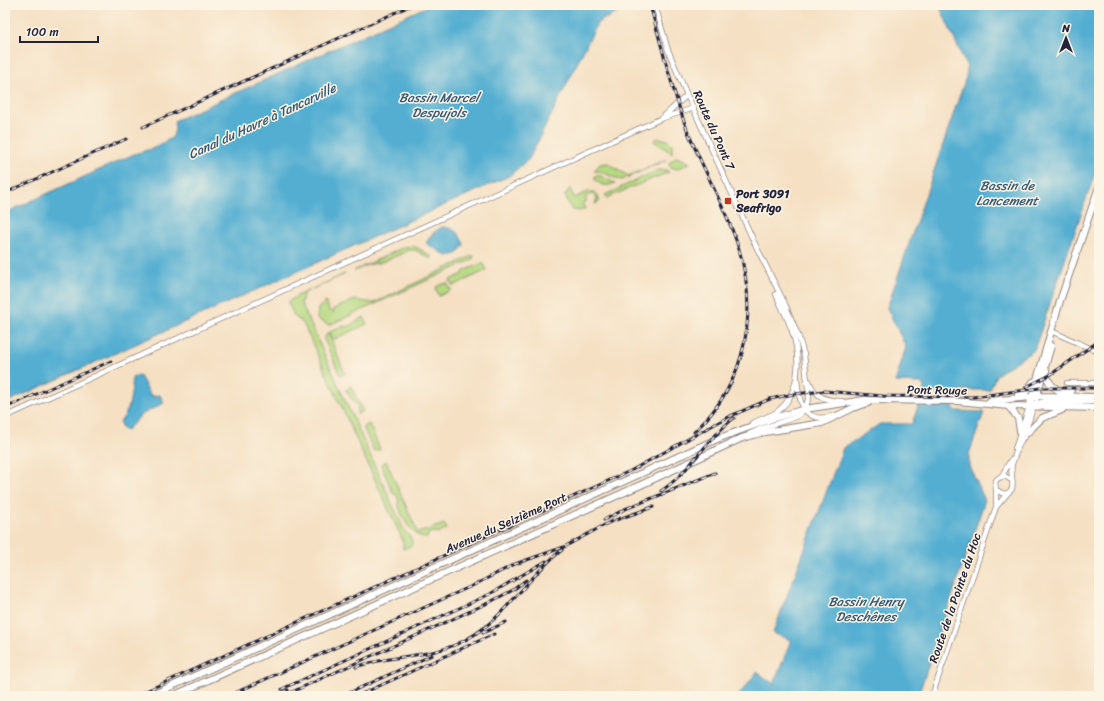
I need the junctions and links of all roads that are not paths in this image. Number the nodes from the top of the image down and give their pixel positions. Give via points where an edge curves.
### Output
1 (655, 5) edge
2 (687, 95) junction
3 (694, 108) junction
4 (660, 119) junction
5 (1099, 187) edge
6 (773, 283) junction
7 (1052, 331) junction
8 (1049, 337) junction
9 (1099, 352) edge
10 (1046, 366) junction
11 (797, 368) junction
12 (808, 376) junction
13 (1066, 383) dead end
14 (1099, 383) edge
15 (1099, 393) edge
16 (1099, 397) edge
17 (1008, 399) junction
18 (864, 400) junction
19 (879, 401) junction
20 (892, 401) joint
21 (1099, 401) edge
22 (982, 402) junction
23 (1033, 402) junction
24 (1008, 406) junction
25 (1071, 408) junction
26 (1099, 408) edge
27 (805, 409) junction
28 (842, 412) junction
29 (5, 417) edge
30 (1022, 434) junction
31 (742, 438) junction
32 (717, 439) junction
33 (1001, 476) junction
34 (1011, 480) junction
35 (996, 490) junction
36 (1007, 494) junction
37 (996, 507) junction
38 (150, 696) edge
39 (173, 696) edge
40 (932, 696) edge

1 - 2 street, Route du Pont 7 via 668,50
2 - 3 street, Route du Pont 7
2 - 4 street
3 - 4 street
3 - 6 street, Route du Pont 7
4 - 29 street
5 - 7 main road
6 - 11 street via 795,341
6 - 12 street via 798,335
7 - 8 main road
7 - 9 street
7 - 10 main road
8 - 17 main road via 1030,389
8 - 23 main road
10 - 15 main road via 1046,377 1058,391
10 - 23 main road
11 - 27 street via 798,396
11 - 32 street via 794,387 775,413
12 - 18 street via 814,392 822,398 836,401
12 - 27 street via 809,397
13 - 14 street
16 - 23 main road
17 - 22 main road
17 - 23 main road via 1024,397
18 - 19 main road, Avenue du Seizième Port
18 - 27 main road, Avenue du Seizième Port
19 - 20 main road, Avenue du Seizième Port
19 - 28 main road, Avenue du Seizième Port
20 - 22 main road, Pont Rouge
21 - 23 main road
22 - 24 main road
23 - 24 main road
23 - 25 main road via 1044,407
23 - 30 street
24 - 30 main road via 1018,418
25 - 26 main road
25 - 30 main road via 1049,414
27 - 28 street via 810,414 822,417
27 - 31 street via 796,417
27 - 32 main road, Avenue du Seizième Port
28 - 31 main road, Avenue du Seizième Port via 815,425
30 - 33 street via 1011,461
30 - 34 street via 1013,462
31 - 39 main road, Avenue du Seizième Port
32 - 38 main road, Avenue du Seizième Port
33 - 34 street
33 - 35 street via 995,482
34 - 36 street via 1012,489
35 - 36 street via 1000,494
35 - 37 street, Route de la Pointe du Hoc
36 - 37 street, Route de la Pointe du Hoc
37 - 40 street, Route de la Pointe du Hoc

